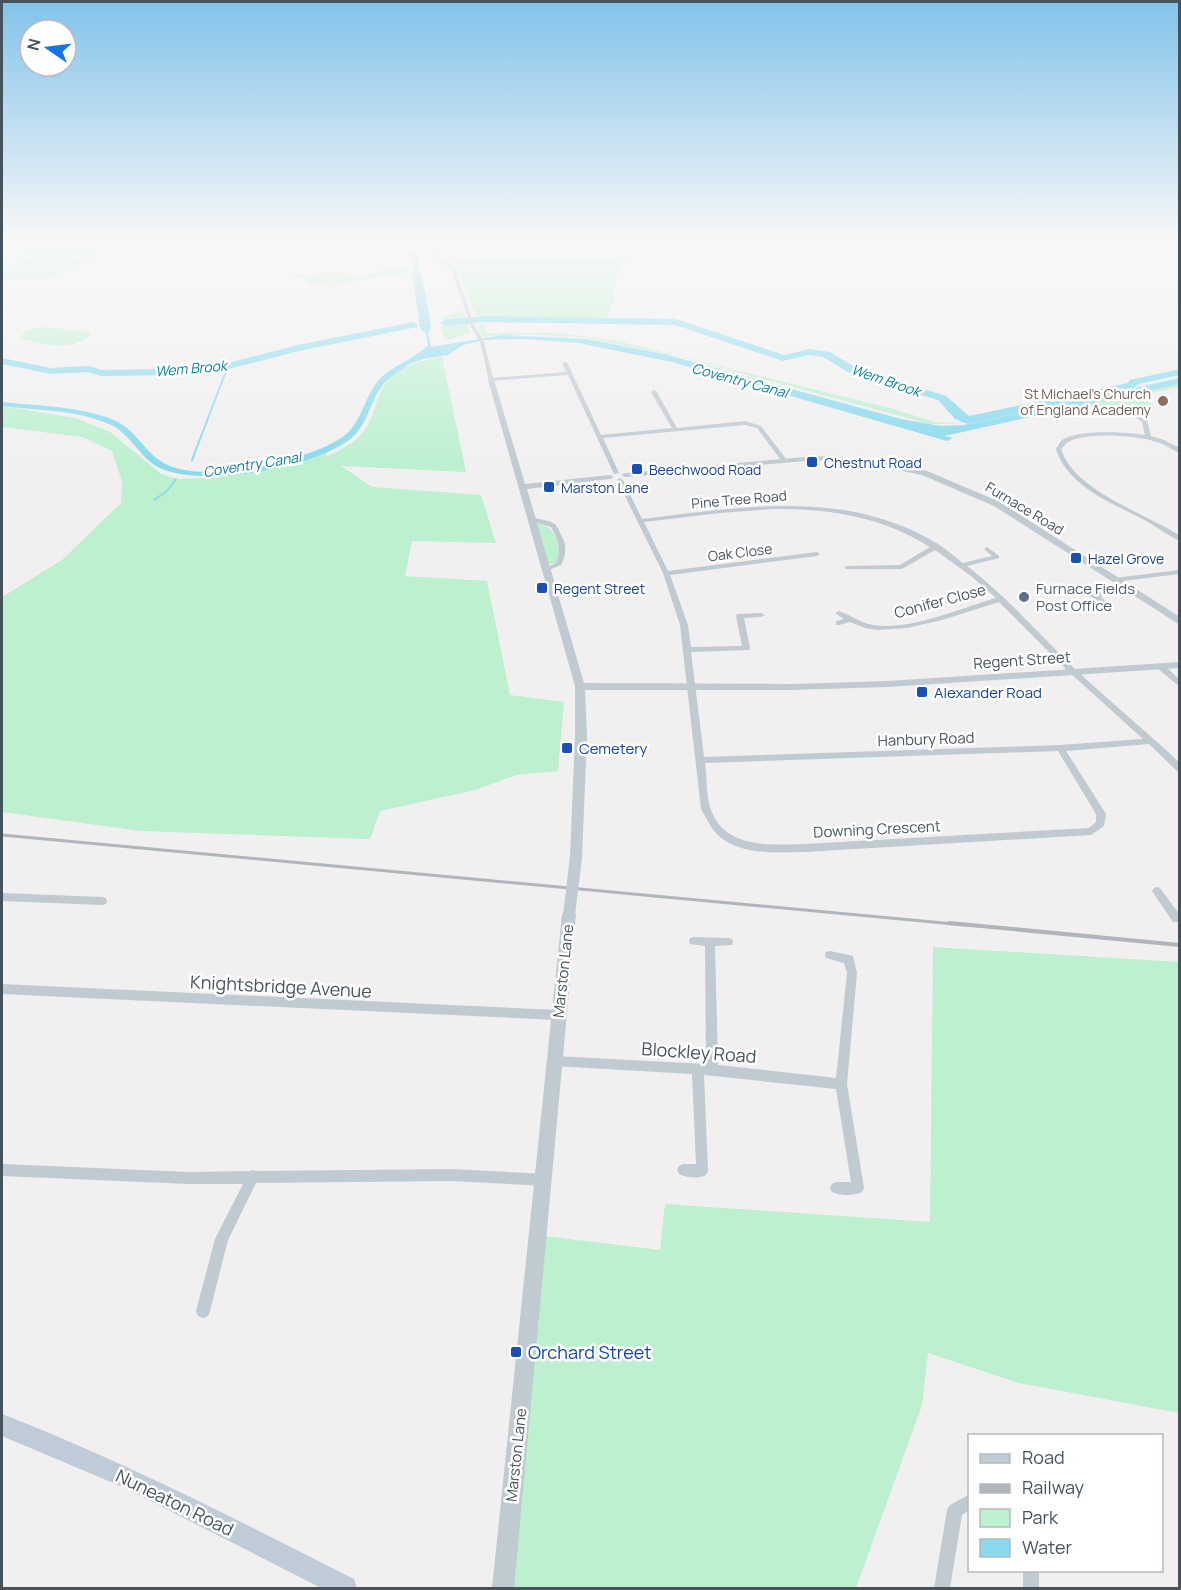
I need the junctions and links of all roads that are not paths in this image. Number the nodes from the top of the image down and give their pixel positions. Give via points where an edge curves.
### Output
1 (470, 317) edge
2 (566, 363) dead end
3 (570, 373) junction
4 (491, 380) junction
5 (654, 392) dead end
6 (1125, 407) junction
7 (1135, 407) dead end
8 (1109, 408) dead end
9 (675, 429) junction
10 (600, 437) junction
11 (1148, 438) junction
12 (1179, 450) edge
13 (783, 459) junction
14 (618, 476) junction
15 (523, 487) junction
16 (531, 519) junction
17 (640, 521) junction
18 (1179, 539) edge
19 (936, 546) junction
20 (987, 549) dead end
21 (817, 554) dead end
22 (964, 565) junction
23 (848, 568) dead end
24 (546, 569) junction
25 (1179, 572) edge
26 (666, 573) junction
27 (1114, 580) junction
28 (1124, 587) junction
29 (1086, 591) dead end
30 (1095, 597) junction
31 (1001, 599) junction
32 (1104, 603) dead end
33 (839, 613) dead end
34 (760, 615) dead end
35 (851, 619) junction
36 (1179, 622) edge
37 (839, 623) dead end
38 (687, 650) junction
39 (1179, 665) edge
40 (1160, 666) junction
41 (1073, 671) junction
42 (1179, 685) edge
43 (580, 686) junction
44 (692, 687) junction
45 (1152, 741) junction
46 (1060, 748) junction
47 (700, 760) junction
48 (1179, 769) edge
49 (1157, 891) dead end
50 (2, 897) edge
51 (102, 901) dead end
52 (1179, 903) edge
53 (1168, 906) junction
54 (1177, 919) dead end
55 (694, 941) dead end
56 (710, 942) junction
57 (728, 942) dead end
58 (830, 955) dead end
59 (2, 989) edge
60 (558, 1016) junction
61 (554, 1061) junction
62 (698, 1069) junction
63 (712, 1070) junction
64 (841, 1083) junction
65 (2, 1170) edge
66 (684, 1170) dead end
67 (253, 1176) junction
68 (545, 1180) junction
69 (836, 1188) dead end
70 (203, 1311) dead end
71 (2, 1425) edge
72 (968, 1502) edge
73 (1031, 1572) edge
74 (345, 1588) edge
75 (503, 1588) edge
76 (942, 1588) edge
77 (1031, 1588) edge

1 - 4 street, Marston Lane
2 - 3 street
3 - 4 street
3 - 10 street
4 - 15 street, Marston Lane
5 - 9 street
6 - 7 street
6 - 8 street
6 - 11 street via 1145,422
9 - 10 street
9 - 13 street via 754,424
10 - 14 street
11 - 12 street
11 - 18 street via 1071,438 1062,441 1058,452 1067,466 1107,500
13 - 14 street, Furnace Road
13 - 27 street, Furnace Road via 863,461 939,478 997,504
14 - 15 street, Furnace Road
14 - 17 street
15 - 16 street, Marston Lane
16 - 24 street, Marston Lane
16 - 24 street via 553,526 564,542 560,564
17 - 19 street, Pine Tree Road via 762,507 813,508 880,521
17 - 26 street
19 - 22 street, Pine Tree Road
19 - 23 street via 902,567
20 - 22 street via 997,557
21 - 26 street, Oak Close
22 - 31 street, Pine Tree Road
24 - 43 street, Marston Lane
25 - 27 street
26 - 38 street via 684,625
27 - 28 street, Furnace Road
28 - 30 street
28 - 36 street, Furnace Road
29 - 30 street
30 - 32 street
31 - 35 street, Conifer Close via 888,628 861,625
31 - 41 street, Pine Tree Road
33 - 35 street, Conifer Close
34 - 38 street via 740,616 746,648
35 - 37 street
38 - 44 street
39 - 40 street, Regent Street
40 - 41 street, Regent Street
40 - 42 street
41 - 44 street, Regent Street via 888,684
41 - 45 street
43 - 44 street, Regent Street
43 - 60 street, Marston Lane, bridge via 576,857
44 - 47 street, Downing Crescent
45 - 46 street, Hanbury Road
45 - 48 street
46 - 47 street, Hanbury Road
46 - 47 street, Downing Crescent via 1101,814 1101,824 1091,831 805,848 758,848 733,843 712,826
49 - 53 street
50 - 51 street
52 - 53 street
53 - 54 street
55 - 56 street
56 - 57 street
56 - 63 street
58 - 64 street via 849,958 852,973
59 - 60 street, Knightsbridge Avenue
60 - 61 street, Marston Lane
61 - 62 street, Blockley Road
61 - 68 street, Marston Lane
62 - 63 street, Blockley Road
62 - 66 street via 702,1172
63 - 64 street, Blockley Road
64 - 69 street via 858,1188
65 - 67 street via 189,1178
67 - 68 street via 452,1175
67 - 70 street via 222,1239
68 - 75 street, Marston Lane
71 - 74 main road, Nuneaton Road via 68,1449
72 - 76 street via 955,1510
73 - 77 street

